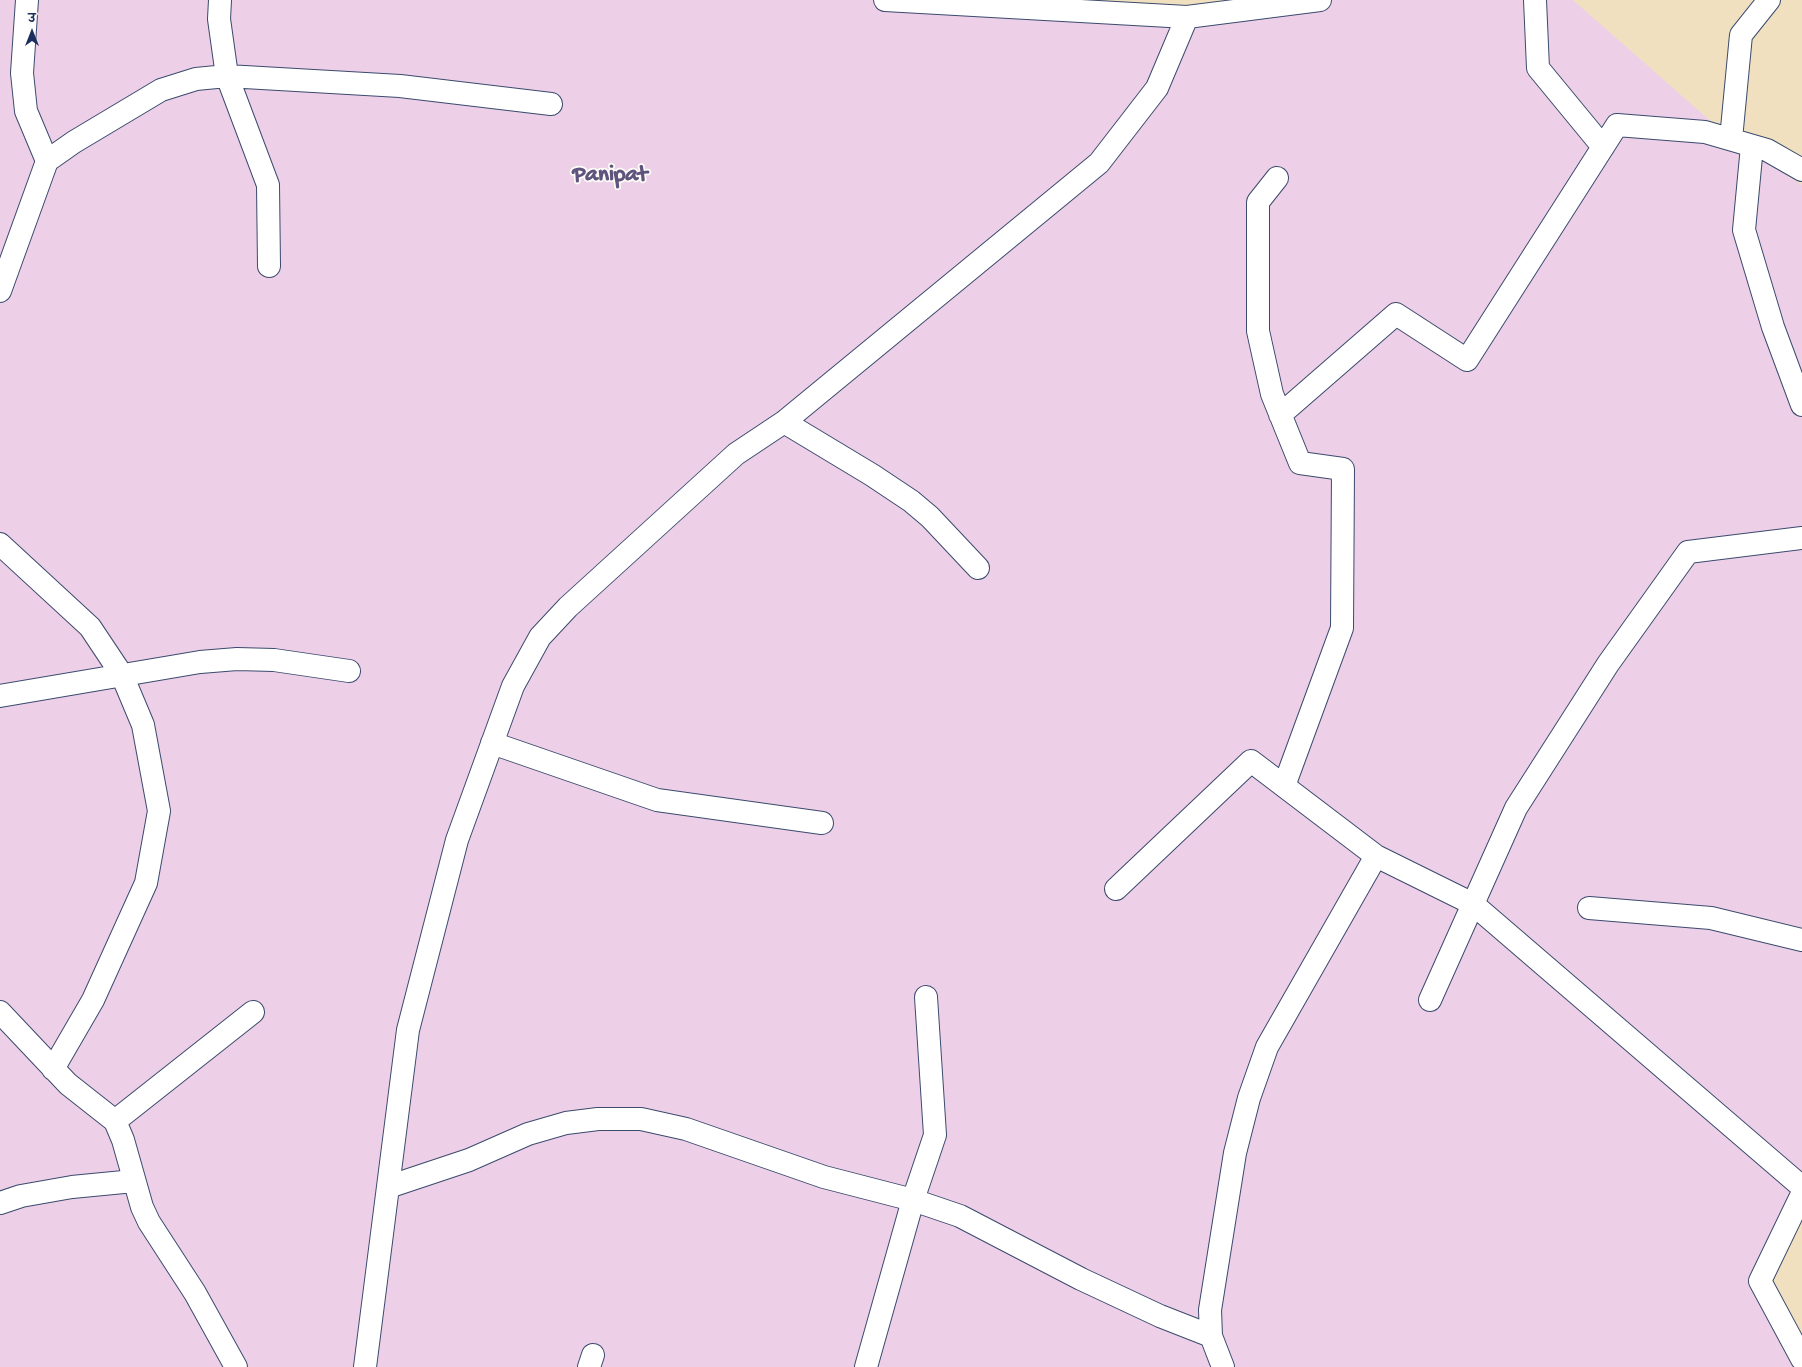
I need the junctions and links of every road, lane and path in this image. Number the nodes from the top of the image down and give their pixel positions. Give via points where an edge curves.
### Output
1 (28, 0) edge
2 (220, 0) edge
3 (885, 0) edge
4 (1320, 0) edge
5 (1535, 0) edge
6 (1770, 0) edge
7 (1187, 17) junction
8 (227, 76) junction
9 (551, 104) dead end
10 (1731, 139) junction
11 (1752, 146) junction
12 (1603, 147) junction
13 (47, 160) junction
14 (1802, 170) edge
15 (1277, 178) dead end
16 (269, 266) dead end
17 (0, 291) edge
18 (1802, 404) edge
19 (1280, 415) junction
20 (784, 422) junction
21 (1802, 538) edge
22 (0, 544) edge
23 (978, 568) dead end
24 (349, 671) dead end
25 (122, 675) junction
26 (0, 696) edge
27 (492, 743) junction
28 (1284, 786) junction
29 (822, 823) dead end
30 (1376, 856) junction
31 (1116, 889) dead end
32 (1473, 904) junction
33 (1589, 908) dead end
34 (1802, 940) edge
35 (926, 997) dead end
36 (1430, 1000) dead end
37 (0, 1012) edge
38 (253, 1012) dead end
39 (53, 1068) junction
40 (115, 1121) junction
41 (134, 1181) junction
42 (388, 1187) junction
43 (1802, 1187) edge
44 (1802, 1194) edge
45 (913, 1200) junction
46 (0, 1203) edge
47 (1211, 1336) junction
48 (1802, 1359) edge
49 (236, 1367) edge
50 (365, 1367) edge
51 (866, 1367) edge
52 (1223, 1367) edge

1 - 13 street via 22,72 26,111
2 - 8 street via 219,18
3 - 7 street
4 - 7 street
5 - 12 street via 1538,68
6 - 10 street via 1741,35
7 - 20 street via 1156,88 1099,163
8 - 9 street via 400,86
8 - 13 street via 196,79 161,90
8 - 16 street via 268,185
10 - 11 street
10 - 12 street via 1705,132 1616,125
11 - 14 street via 1767,150
11 - 18 street via 1744,230 1773,326
12 - 19 street via 1467,360 1396,314
13 - 17 street
15 - 19 street via 1258,202 1258,331 1272,394
19 - 28 street via 1300,463 1343,469 1342,628
20 - 23 street via 911,501 930,517
20 - 27 street via 736,454 568,607 540,637 513,686
21 - 32 street via 1688,552 1608,664 1516,808
22 - 25 street via 90,627
24 - 25 street via 274,660 237,658
25 - 26 street
25 - 39 street via 143,725 159,811 146,883 93,1000
27 - 29 street via 656,800
27 - 42 street via 457,840 408,1030
28 - 30 street
28 - 31 street via 1251,761
30 - 32 street
30 - 47 street via 1267,1047 1249,1098 1235,1153 1219,1251 1210,1310
32 - 36 street
32 - 43 street
33 - 34 street via 1711,918
35 - 45 street via 935,1135
37 - 39 street
38 - 40 street
39 - 40 street via 68,1084
40 - 41 street via 126,1147
41 - 46 street via 72,1187 21,1196
41 - 49 street via 149,1222 195,1293
42 - 45 street via 469,1160 528,1134 566,1123 598,1119 641,1119 686,1129 824,1177
42 - 50 street
44 - 48 street via 1760,1281
45 - 47 street via 960,1216 1081,1279 1160,1316
45 - 51 street
47 - 52 street

